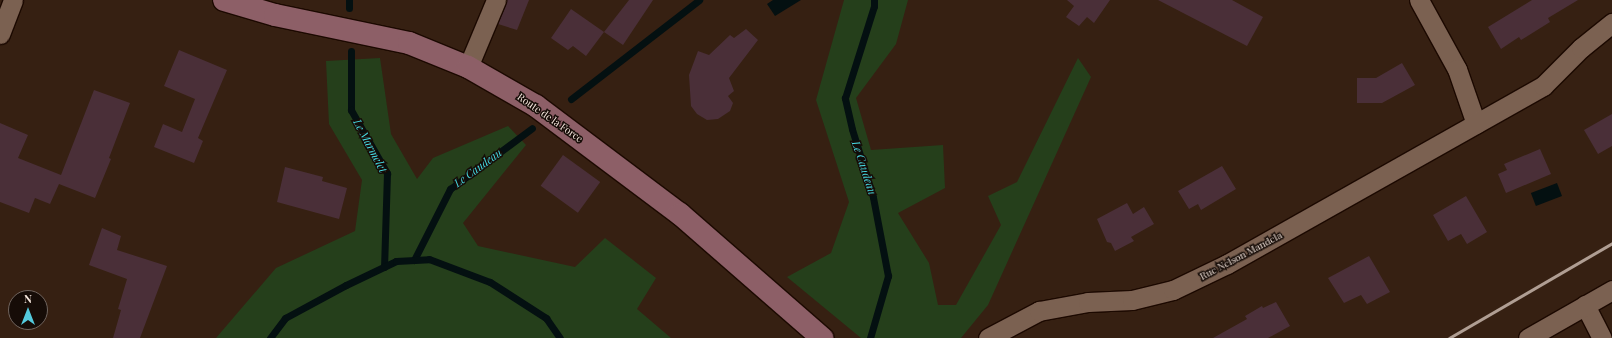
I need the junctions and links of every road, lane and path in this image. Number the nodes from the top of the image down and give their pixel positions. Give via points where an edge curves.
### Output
1 (13, 0) edge
2 (224, 0) edge
3 (496, 0) edge
4 (1420, 0) edge
5 (1612, 23) edge
6 (0, 34) edge
7 (468, 66) junction
8 (1476, 124) junction
9 (1612, 290) edge
10 (1585, 306) junction
11 (822, 338) edge
12 (988, 338) edge
13 (1528, 338) edge
14 (1602, 338) edge

1 - 6 street
2 - 7 street, Route de la Force via 275,15 409,43
3 - 7 street
4 - 8 street via 1457,69
5 - 8 street, Rue Nelson Mandela via 1581,48 1544,86
7 - 11 street, Route de la Force via 536,106 674,210
8 - 12 street, Rue Nelson Mandela via 1290,230 1174,290 1132,300 1088,302 1039,311
9 - 10 street
10 - 13 street
10 - 14 street

